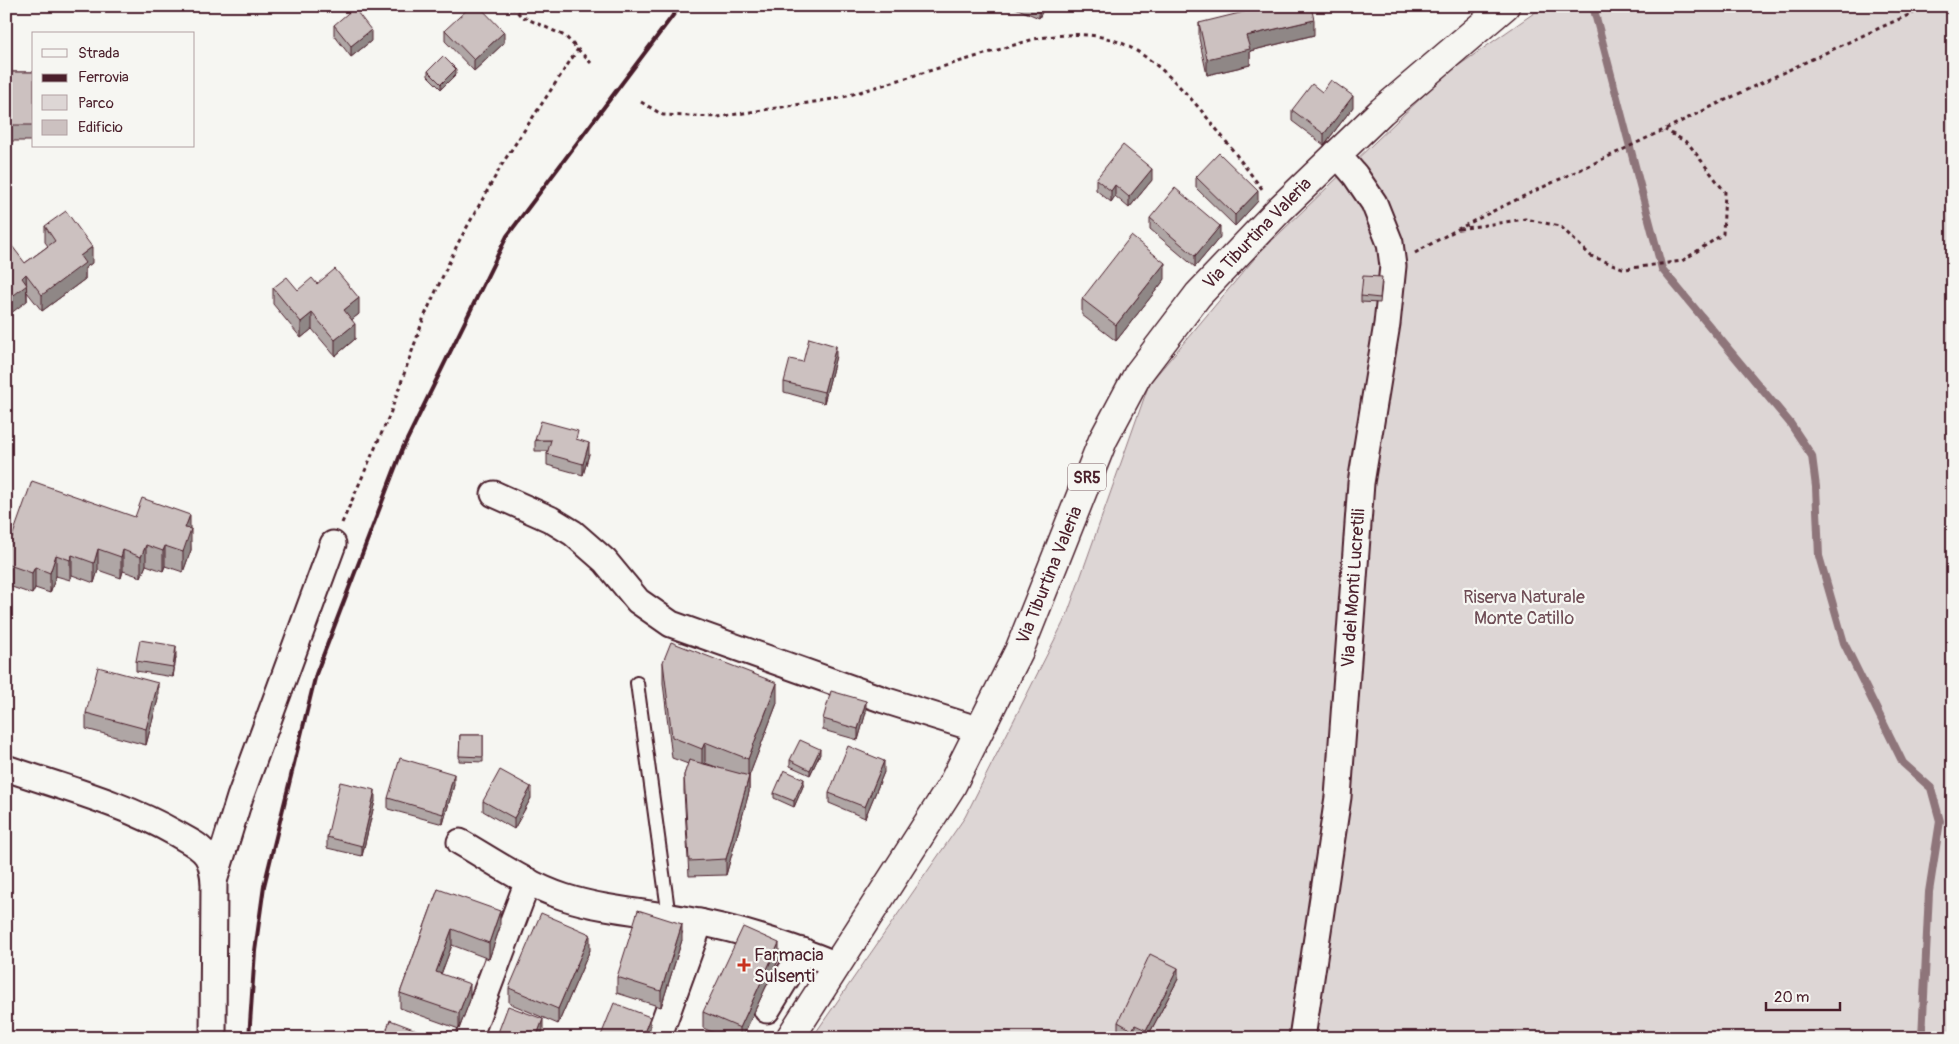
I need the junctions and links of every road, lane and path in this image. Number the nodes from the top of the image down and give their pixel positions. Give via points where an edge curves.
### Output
1 (512, 6) edge
2 (1506, 6) edge
3 (1929, 6) edge
4 (578, 49) junction
5 (590, 63) dead end
6 (641, 102) dead end
7 (1664, 129) junction
8 (1336, 153) junction
9 (1279, 210) junction
10 (1454, 230) junction
11 (1392, 266) junction
12 (494, 494) dead end
13 (333, 544) joint
14 (636, 683) dead end
15 (980, 730) junction
16 (6, 768) edge
17 (460, 842) dead end
18 (528, 881) junction
19 (214, 882) junction
20 (669, 917) junction
21 (700, 922) junction
22 (803, 951) junction
23 (837, 965) junction
24 (767, 1010) dead end
25 (213, 1038) edge
26 (469, 1038) edge
27 (658, 1038) edge
28 (790, 1038) edge
29 (1302, 1038) edge

1 - 4 path via 521,16 565,36
2 - 8 main road, Via Tiburtina Valeria / SR5 via 1405,90
3 - 7 path
4 - 5 path
4 - 13 path via 504,161 458,243 424,317 390,414
6 - 9 path via 663,115 718,117 840,98 1034,39 1066,34 1095,35 1118,41 1141,53 1182,89
7 - 10 path
7 - 10 path via 1688,143 1725,192 1723,234 1682,261 1625,269 1591,256 1560,226 1526,219
8 - 9 main road, Via Tiburtina Valeria / SR5
8 - 11 street, Via dei Monti Lucretili via 1374,203 1390,243
9 - 15 main road, Via Tiburtina Valeria / SR5 via 1198,295 1125,397 1097,453 1022,643
10 - 11 path
11 - 29 street, Via dei Monti Lucretili via 1387,324 1362,475 1338,797
12 - 15 street via 573,533 605,561 638,601 671,624 884,700
13 - 19 street via 240,798
14 - 20 lane
15 - 23 main road, Via Tiburtina Valeria / SR5 via 951,788
16 - 19 street via 115,804 164,827 206,854
17 - 18 street
18 - 20 street via 584,903
18 - 26 street
19 - 25 street
20 - 21 street
21 - 22 street via 758,935
21 - 27 street
22 - 23 street
22 - 24 street
23 - 28 main road, Via Tiburtina Valeria / SR5

